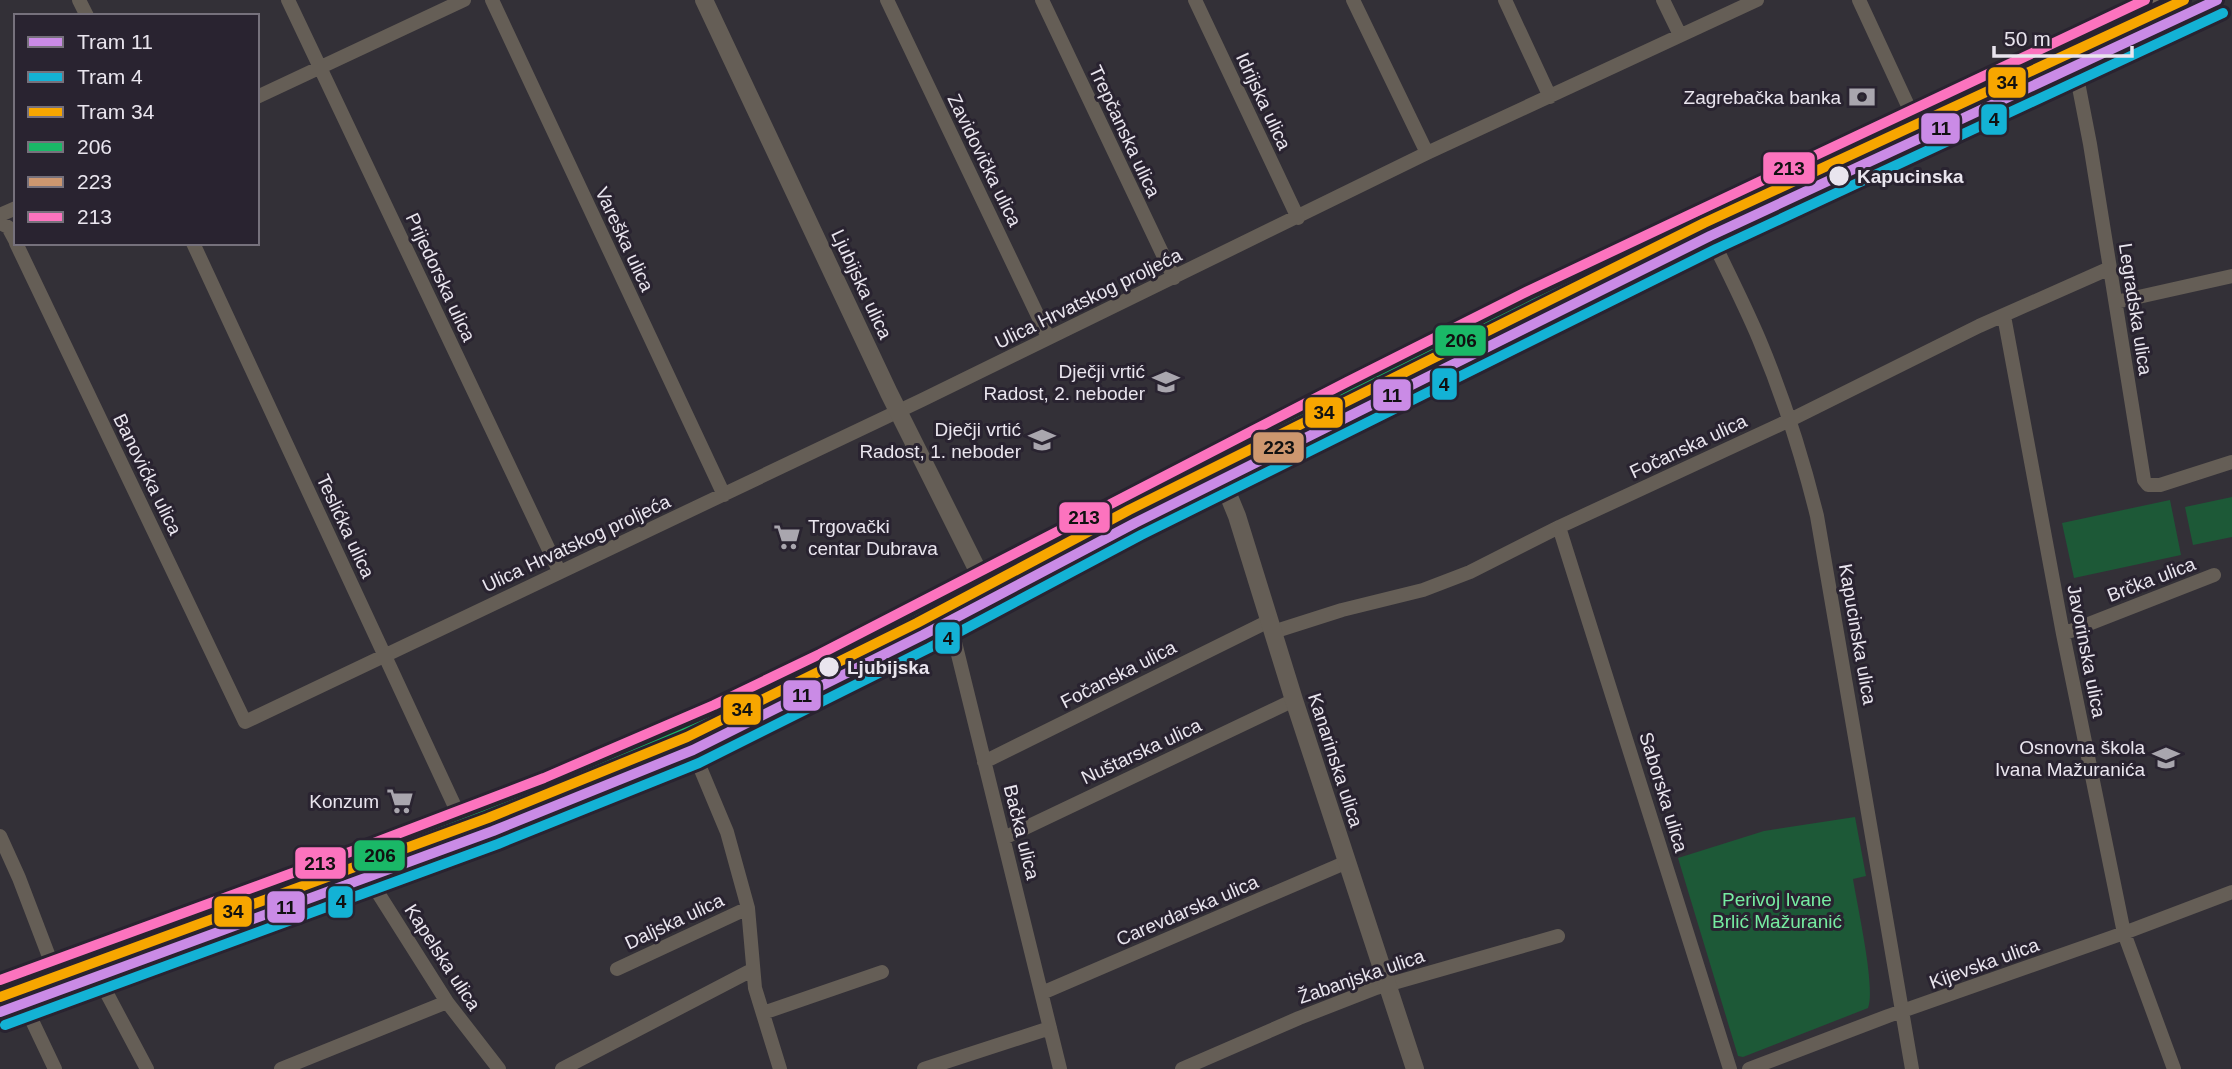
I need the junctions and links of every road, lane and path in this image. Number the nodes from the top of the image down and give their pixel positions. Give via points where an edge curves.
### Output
1 (288, 0) edge
2 (464, 0) edge
3 (492, 0) edge
4 (704, 0) edge
5 (887, 0) edge
6 (1042, 0) edge
7 (1195, 0) edge
8 (1353, 0) edge
9 (1504, 0) edge
10 (1663, 0) edge
11 (1757, 0) edge
12 (1858, 0) edge
13 (2178, 0) edge
14 (1679, 35) junction
15 (2067, 52) junction
16 (320, 66) junction
17 (259, 96) edge
18 (1550, 97) junction
19 (1916, 123) junction
20 (1427, 153) junction
21 (1298, 218) junction
22 (1704, 222) junction
23 (0, 223) edge
24 (14, 239) edge
25 (17, 245) edge
26 (194, 245) edge
27 (2110, 268) junction
28 (2232, 276) edge
29 (1174, 278) junction
30 (2116, 302) junction
31 (2004, 316) junction
32 (1048, 337) junction
33 (898, 411) junction
34 (1790, 420) junction
35 (2232, 462) edge
36 (1216, 465) junction
37 (724, 495) junction
38 (1559, 527) junction
39 (559, 571) junction
40 (2214, 575) dead end
41 (985, 585) junction
42 (943, 607) junction
43 (1271, 627) junction
44 (2063, 634) junction
45 (385, 656) junction
46 (1294, 700) junction
47 (245, 722) joint
48 (686, 734) junction
49 (984, 762) junction
50 (463, 824) junction
51 (0, 836) edge
52 (1004, 838) junction
53 (363, 862) junction
54 (1347, 862) junction
55 (2232, 892) edge
56 (748, 908) junction
57 (2124, 933) junction
58 (1558, 936) dead end
59 (86, 963) junction
60 (617, 969) dead end
61 (752, 970) junction
62 (882, 972) dead end
63 (56, 975) junction
64 (1388, 984) junction
65 (9, 992) edge
66 (1042, 993) junction
67 (447, 1002) junction
68 (1902, 1011) junction
69 (762, 1013) junction
70 (1050, 1028) junction
71 (55, 1069) edge
72 (147, 1069) edge
73 (281, 1069) edge
74 (499, 1069) edge
75 (562, 1069) edge
76 (780, 1069) edge
77 (924, 1069) edge
78 (1060, 1069) edge
79 (1182, 1069) edge
80 (1415, 1069) edge
81 (1730, 1069) edge
82 (1749, 1069) edge
83 (1912, 1069) edge
84 (2174, 1069) edge

1 - 16 street, Prijedorska ulica
2 - 16 street
3 - 37 street, Vareška ulica
4 - 33 street, Ljubijska ulica
5 - 32 street, Zavidovička ulica
6 - 29 street, Trepčanska ulica
7 - 21 street, Idrijska ulica
8 - 20 street
9 - 18 street
10 - 14 street
11 - 14 street, Ulica Hrvatskog proljeća
12 - 19 street
13 - 15 main road
14 - 18 street, Ulica Hrvatskog proljeća
15 - 19 main road
15 - 27 street, Legradska ulica via 2076,72
16 - 17 street
16 - 39 street, Prijedorska ulica
18 - 20 street, Ulica Hrvatskog proljeća
19 - 22 main road
20 - 21 street, Ulica Hrvatskog proljeća
21 - 29 street, Ulica Hrvatskog proljeća
22 - 34 street, Kapucinska ulica via 1758,337
22 - 36 main road
23 - 24 street, Banovićka ulica
25 - 47 street, Banovićka ulica
26 - 45 street, Teslićka ulica
27 - 30 street, Legradska ulica
27 - 31 street, Fočanska ulica
28 - 30 street
29 - 32 street, Ulica Hrvatskog proljeća
30 - 35 street, Legradska ulica via 2144,480 2148,485 2160,485
31 - 34 street, Fočanska ulica
31 - 44 street, Javorinska ulica
32 - 33 street, Ulica Hrvatskog proljeća
33 - 37 street, Ulica Hrvatskog proljeća
33 - 41 street, Ljubijska ulica
34 - 38 street, Fočanska ulica
34 - 68 street, Kapucinska ulica via 1828,569
36 - 41 main road
36 - 43 street, Kanarinska ulica
37 - 39 street, Ulica Hrvatskog proljeća
38 - 43 street, Fočanska ulica via 1423,590
38 - 81 street, Saborska ulica
39 - 45 street, Ulica Hrvatskog proljeća
40 - 44 street, Brčka ulica
41 - 42 main road
42 - 48 main road
42 - 49 street, Bačka ulica
43 - 46 street, Kanarinska ulica
43 - 49 street, Fočanska ulica
44 - 57 street, Javorinska ulica
45 - 47 street, Ulica Hrvatskog proljeća
45 - 50 street, Teslićka ulica
46 - 52 street, Nuštarska ulica
46 - 54 street, Kanarinska ulica
48 - 50 main road
48 - 56 street via 727,832
49 - 52 street, Bačka ulica
50 - 53 main road
51 - 63 street
52 - 66 street, Bačka ulica
53 - 59 main road
53 - 67 street, Kapelska ulica
54 - 64 street, Kanarinska ulica
54 - 66 street, Carevdarska ulica
55 - 57 street, Kijevska ulica
56 - 60 street, Daljska ulica
56 - 61 street
57 - 68 street, Kijevska ulica
57 - 84 street, Javorinska ulica
58 - 64 street, Žabanjska ulica
59 - 63 main road
59 - 72 street via 95,971
61 - 69 street
61 - 75 street
62 - 69 street
63 - 65 main road
64 - 79 street, Žabanjska ulica
64 - 80 street, Kanarinska ulica
65 - 71 street
66 - 70 street, Bačka ulica
67 - 73 street
67 - 74 street, Kapelska ulica
68 - 82 street, Kijevska ulica
68 - 83 street, Kapucinska ulica
69 - 76 street
70 - 77 street
70 - 78 street, Bačka ulica

